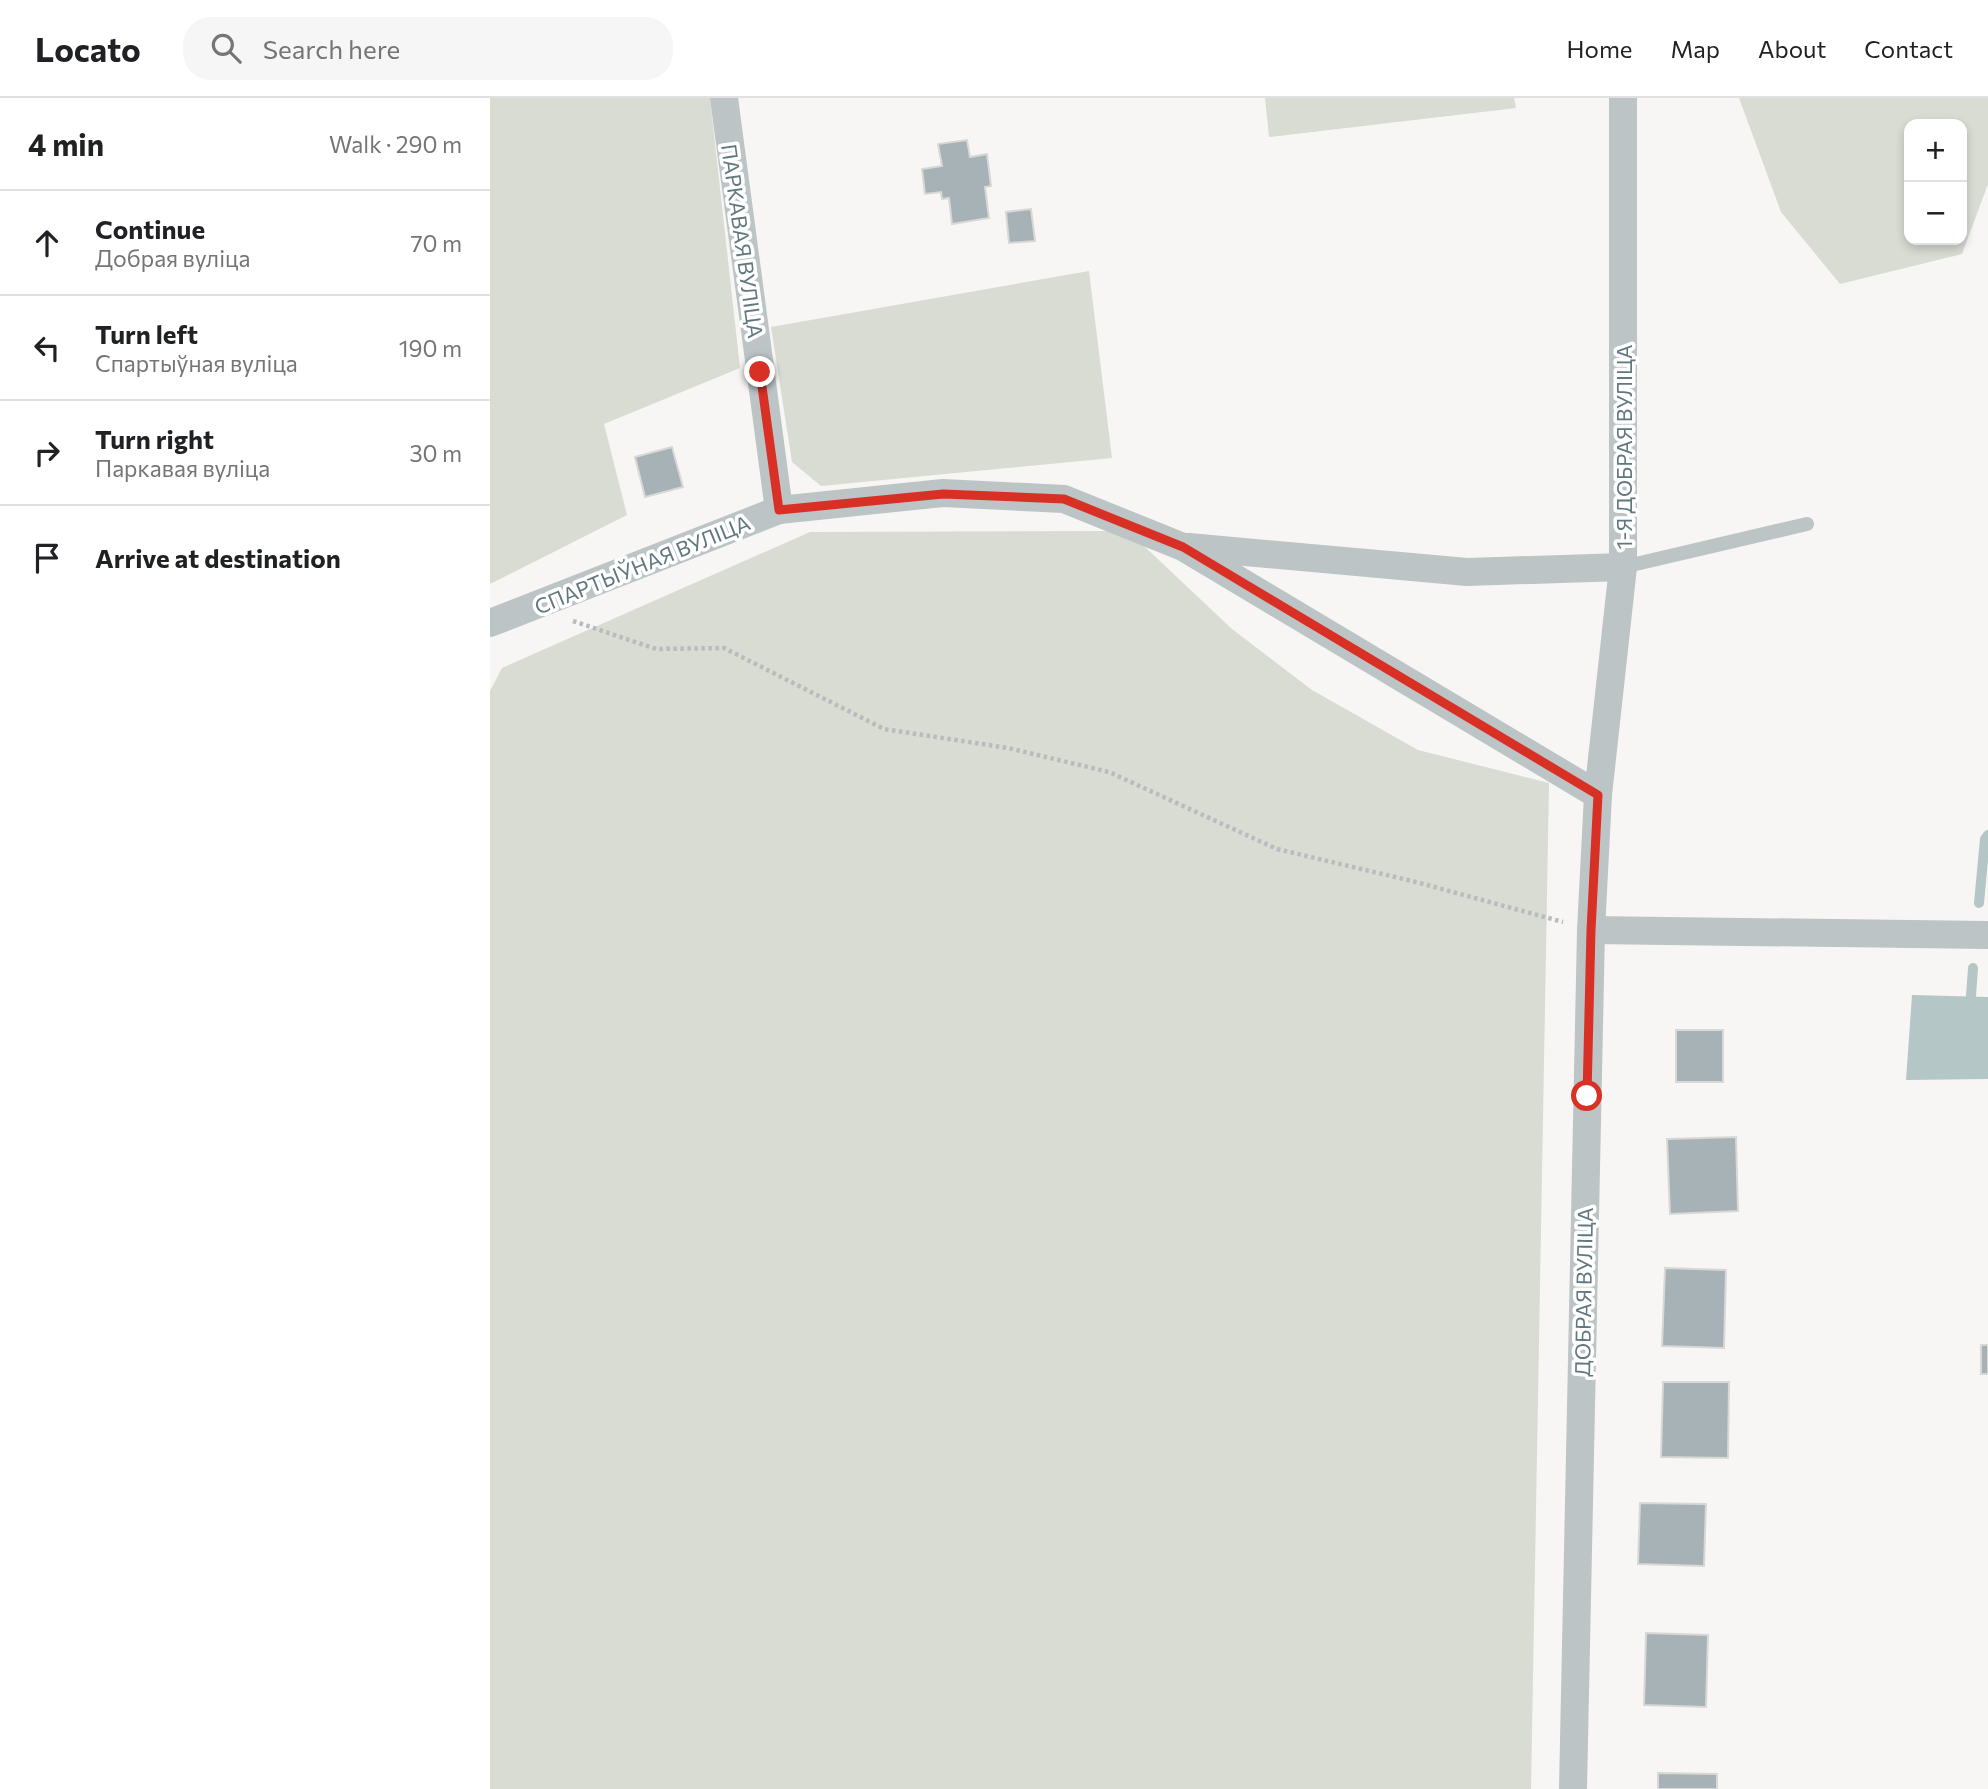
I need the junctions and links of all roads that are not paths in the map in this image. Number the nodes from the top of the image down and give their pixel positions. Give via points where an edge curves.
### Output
1 (724, 98) edge
2 (1629, 102) edge
3 (779, 510) junction
4 (1807, 524) dead end
5 (1183, 547) junction
6 (1623, 567) junction
7 (490, 623) edge
8 (1598, 795) junction
9 (1591, 930) junction
10 (1988, 934) edge
11 (1573, 1789) edge

1 - 3 street, ПАРКАВАЯ ВУЛІЦА
2 - 6 street, 1-Я ДОБРАЯ ВУЛІЦА
3 - 5 street, СПАРТЫЎНАЯ ВУЛІЦА via 943,494 1064,499
3 - 7 street, СПАРТЫЎНАЯ ВУЛІЦА
4 - 6 lane
5 - 6 street via 1467,572
5 - 8 street, СПАРТЫЎНАЯ ВУЛІЦА
6 - 8 street, 1-Я ДОБРАЯ ВУЛІЦА
8 - 9 street, ДОБРАЯ ВУЛІЦА
9 - 10 street
9 - 11 street, ДОБРАЯ ВУЛІЦА

